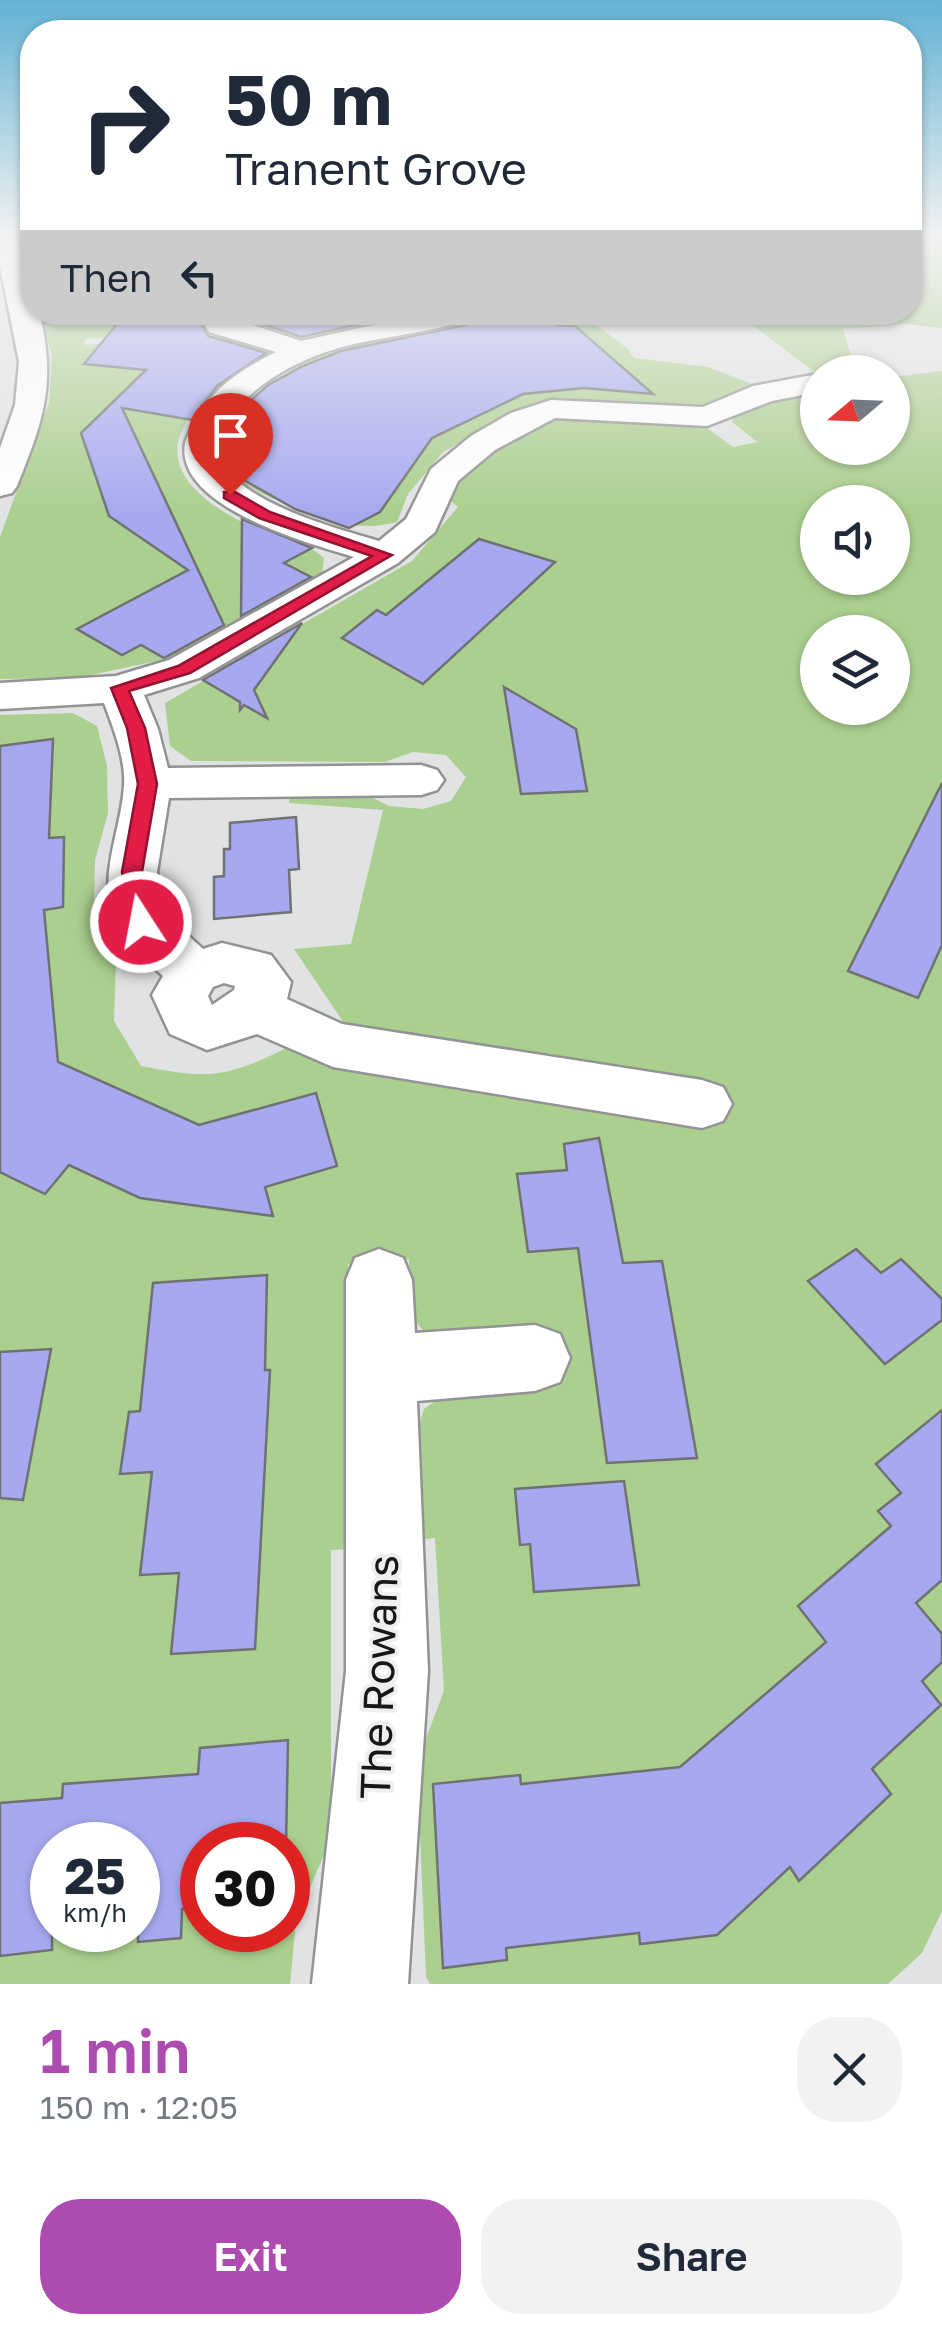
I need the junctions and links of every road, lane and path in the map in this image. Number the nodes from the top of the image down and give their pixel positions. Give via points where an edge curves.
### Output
1 (29, 329) edge
2 (232, 329) edge
3 (410, 329) edge
4 (300, 351) junction
5 (800, 386) edge
6 (0, 486) edge
7 (385, 555) junction
8 (120, 688) junction
9 (0, 696) edge
10 (421, 780) dead end
11 (148, 784) junction
12 (702, 1104) dead end
13 (378, 1280) dead end
14 (535, 1358) dead end
15 (380, 1370) junction
16 (360, 1984) edge

1 - 6 street via 36,374 30,410
2 - 4 street
3 - 4 street
4 - 7 street via 226,399 200,448 207,472 264,515
5 - 7 street via 764,393 719,426 574,408 522,420 482,442 443,476 422,524
7 - 8 street via 184,670
8 - 9 street
8 - 11 street
10 - 11 street
11 - 12 street via 132,872 141,922 194,974 180,995 188,1016 200,1023 230,1024 256,1009 333,1044
13 - 15 street, The Rowans
14 - 15 street
15 - 16 street, The Rowans via 387,1671

